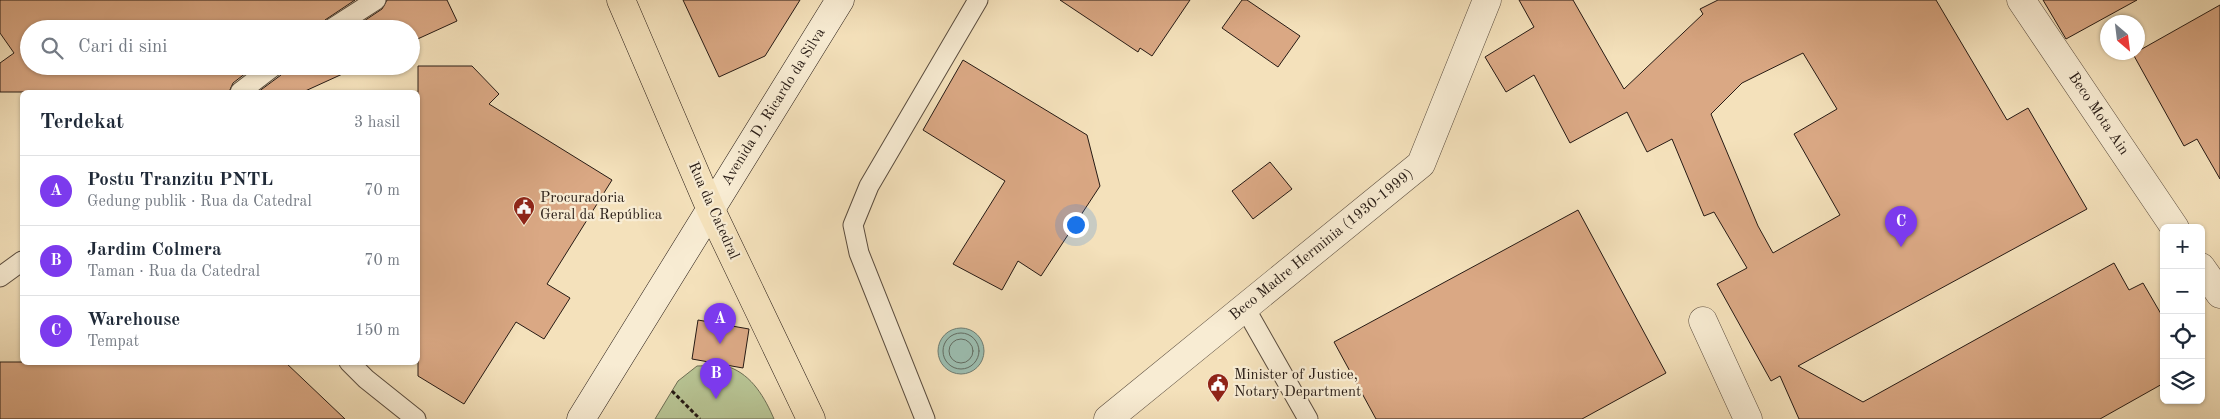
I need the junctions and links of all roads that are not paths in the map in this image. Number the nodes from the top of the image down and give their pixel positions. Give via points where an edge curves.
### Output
1 (376, 0) edge
2 (621, 0) edge
3 (840, 0) edge
4 (978, 0) edge
5 (1487, 0) edge
6 (2021, 0) edge
7 (345, 20) edge
8 (262, 75) edge
9 (243, 90) edge
10 (711, 210) junction
11 (2172, 224) edge
12 (20, 262) edge
13 (2202, 269) edge
14 (0, 277) edge
15 (2220, 294) edge
16 (1245, 308) junction
17 (1703, 321) dead end
18 (352, 365) edge
19 (416, 419) edge
20 (581, 419) edge
21 (811, 419) edge
22 (925, 419) edge
23 (1108, 419) edge
24 (1308, 419) edge
25 (1748, 419) edge

1 - 7 lane
2 - 10 main road, Rua da Catedral
3 - 10 street, Avenida D. Ricardo da Silva
4 - 22 lane via 869,186 853,225 859,253
5 - 16 street, Beco Madre Herminia (1930-1999) via 1421,164
6 - 11 street, Beco Mota Ain
8 - 9 lane
10 - 20 street, Avenida D. Ricardo da Silva
10 - 21 main road, Rua da Catedral
12 - 14 lane
13 - 15 street
16 - 23 street, Beco Madre Herminia (1930-1999)
16 - 24 lane
17 - 25 street
18 - 19 lane

